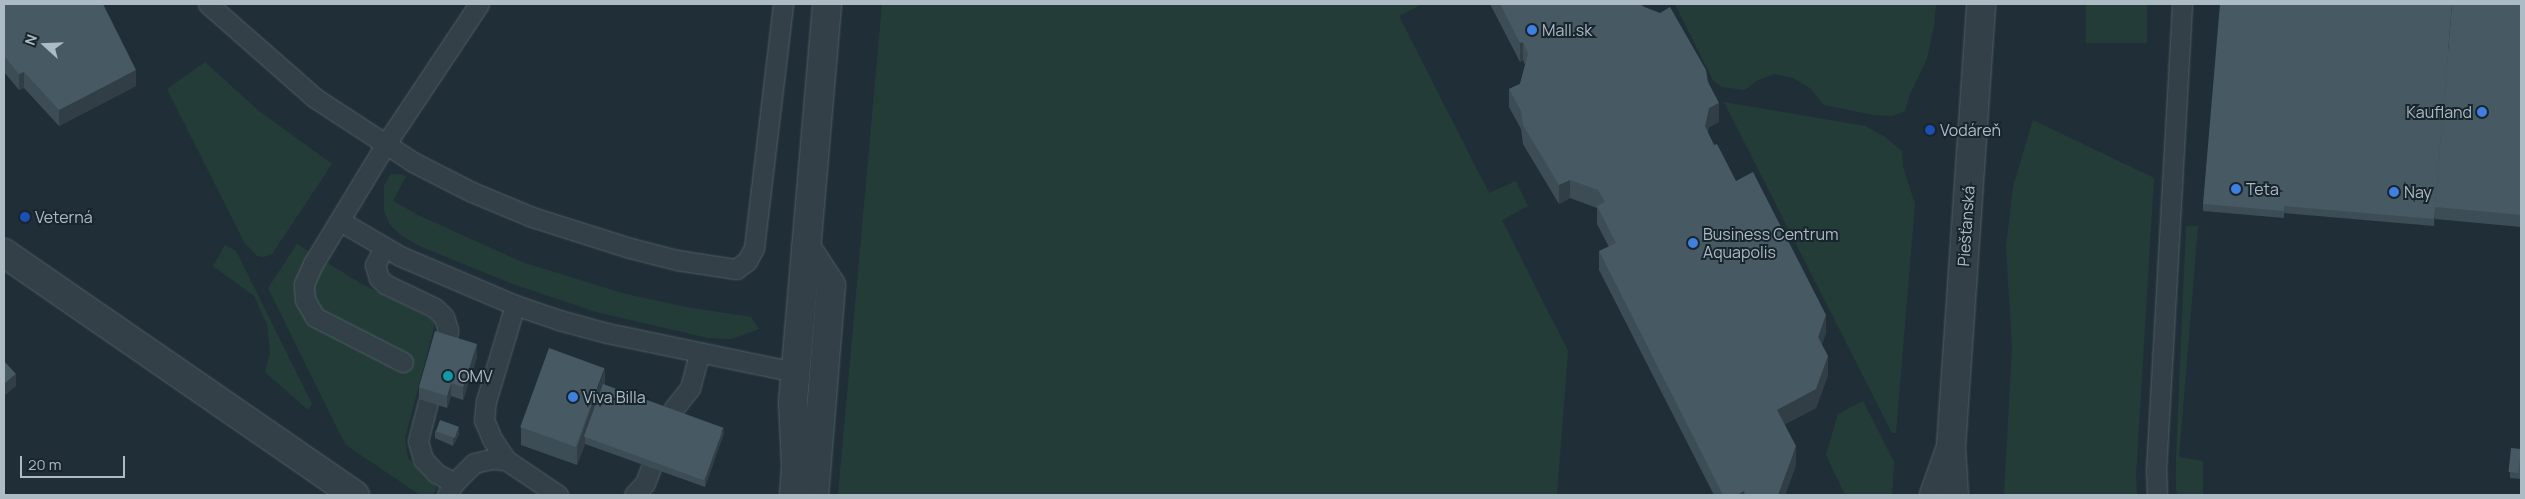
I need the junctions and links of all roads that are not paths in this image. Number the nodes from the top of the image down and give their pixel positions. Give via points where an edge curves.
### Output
1 (208, 4) edge
2 (479, 4) edge
3 (783, 4) edge
4 (827, 4) edge
5 (1981, 4) edge
6 (2182, 4) edge
7 (385, 144) junction
8 (340, 221) junction
9 (806, 247) junction
10 (384, 248) junction
11 (4, 253) edge
12 (515, 305) junction
13 (445, 347) edge
14 (699, 354) junction
15 (403, 362) dead end
16 (795, 372) junction
17 (428, 402) edge
18 (793, 402) junction
19 (1951, 447) junction
20 (506, 460) junction
21 (450, 489) edge
22 (355, 495) edge
23 (558, 495) edge
24 (634, 495) edge
25 (776, 495) edge
26 (794, 495) edge
27 (814, 495) edge
28 (1934, 495) edge
29 (1940, 495) edge
30 (1954, 495) edge
31 (1960, 495) edge
32 (2158, 495) edge

1 - 7 lane via 315,98
2 - 7 lane
3 - 7 lane via 754,248 747,261 736,269 677,260 630,248 532,216 472,192
4 - 9 street
5 - 19 street, Piešťanská
6 - 32 lane via 2156,472
7 - 8 lane
8 - 10 lane
8 - 15 lane via 304,284 305,300 315,316
9 - 16 street
9 - 27 street via 831,285
10 - 12 lane
10 - 13 lane via 374,265 379,278 435,308 444,317 448,330
11 - 22 street
12 - 14 lane via 607,334
12 - 20 lane via 486,401 484,420
14 - 16 lane
14 - 24 lane via 690,388 674,408 645,483
16 - 18 street
17 - 21 lane via 418,440 423,459
18 - 25 street via 778,467
18 - 26 street
19 - 28 street
19 - 29 street, Piešťanská
19 - 30 street, Piešťanská
19 - 31 street
20 - 21 lane via 474,463
20 - 23 lane

